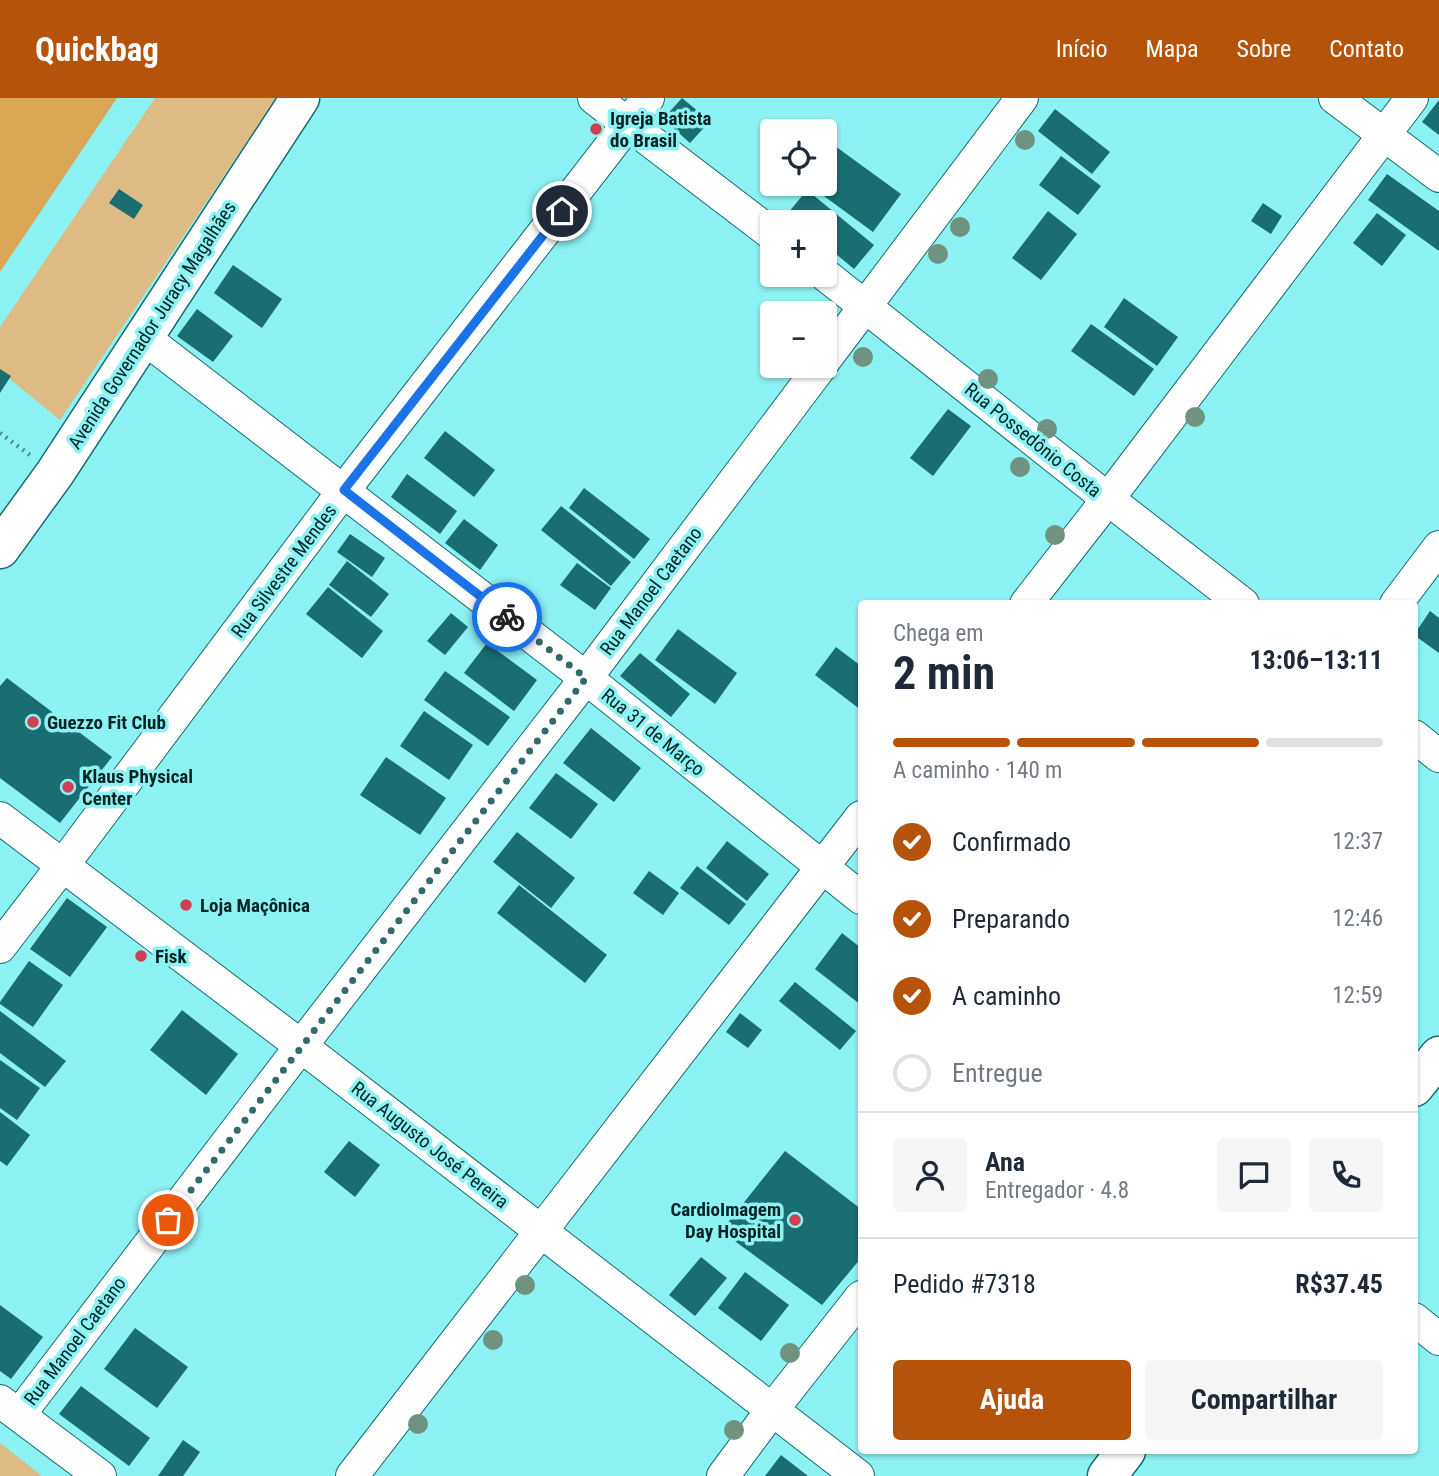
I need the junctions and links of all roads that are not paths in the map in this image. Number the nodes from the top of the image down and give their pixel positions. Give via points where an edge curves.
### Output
1 (300, 98) edge
2 (594, 98) edge
3 (648, 98) edge
4 (1021, 98) edge
5 (1335, 98) edge
6 (1412, 98) edge
7 (629, 125) junction
8 (1384, 135) junction
9 (1439, 176) edge
10 (760, 225) edge
11 (837, 284) edge
12 (866, 306) junction
13 (143, 337) junction
14 (837, 344) edge
15 (812, 378) edge
16 (344, 490) junction
17 (1108, 499) junction
18 (1439, 547) edge
19 (0, 549) edge
20 (1029, 600) edge
21 (1238, 600) edge
22 (1399, 600) edge
23 (586, 678) junction
24 (1418, 739) edge
25 (1439, 756) edge
26 (0, 818) edge
27 (858, 821) edge
28 (63, 865) junction
29 (822, 867) junction
30 (858, 896) edge
31 (0, 947) edge
32 (301, 1046) junction
33 (1439, 1056) edge
34 (1418, 1082) edge
35 (542, 1231) junction
36 (858, 1301) edge
37 (1418, 1322) edge
38 (1439, 1339) edge
39 (9, 1408) edge
40 (772, 1410) junction
41 (1124, 1454) edge
42 (100, 1476) edge
43 (352, 1476) edge
44 (723, 1476) edge
45 (859, 1476) edge
46 (1107, 1476) edge

1 - 13 street, Avenida Governador Juracy Magalhães
2 - 7 street
3 - 7 street, Rua Silvestre Mendes
4 - 12 street
5 - 8 street
6 - 8 street
7 - 10 street
7 - 16 street, Rua Silvestre Mendes
8 - 9 street
8 - 17 street
11 - 12 street, Rua Possedônio Costa
12 - 14 street
12 - 17 street, Rua Possedônio Costa
13 - 16 street, Rua 31 de Março
13 - 19 street, Avenida Governador Juracy Magalhães
15 - 23 street, Rua Manoel Caetano
16 - 23 street, Rua 31 de Março
16 - 28 street, Rua Silvestre Mendes
17 - 20 street
17 - 21 street, Rua Possedônio Costa
18 - 22 street
23 - 29 street, Rua 31 de Março
23 - 32 street, Rua Manoel Caetano
24 - 25 street
26 - 28 street, Rua Augusto José Pereira
27 - 29 street
28 - 31 street, Rua Silvestre Mendes
28 - 32 street, Rua Augusto José Pereira
29 - 30 street, Rua 31 de Março
29 - 35 street
32 - 35 street, Rua Augusto José Pereira
32 - 39 street, Rua Manoel Caetano
33 - 34 street
35 - 40 street, Rua Augusto José Pereira
35 - 43 street
36 - 40 street
37 - 38 street
39 - 42 street
40 - 44 street
40 - 45 street, Rua Augusto José Pereira
41 - 46 street

